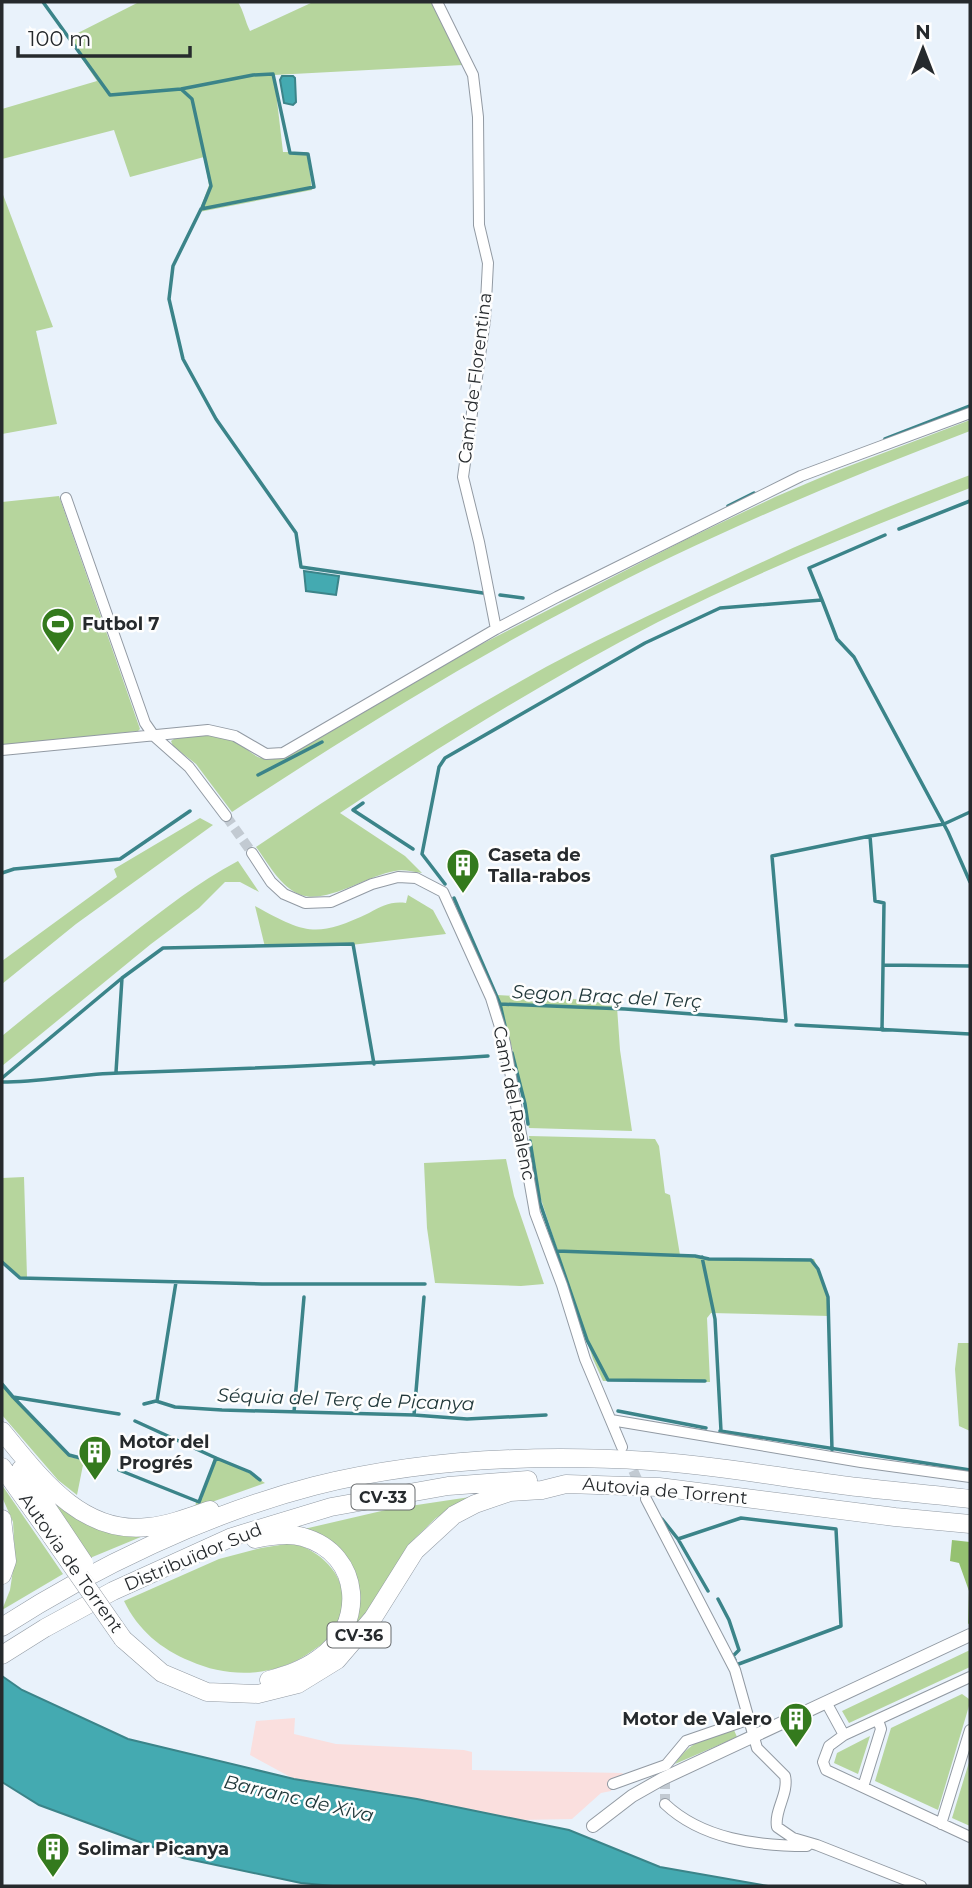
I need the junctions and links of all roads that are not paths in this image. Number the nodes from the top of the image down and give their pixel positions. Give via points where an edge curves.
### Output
1 (437, 2) edge
2 (970, 412) edge
3 (66, 498) dead end
4 (496, 629) junction
5 (153, 736) junction
6 (2, 750) edge
7 (226, 816) tunnel mouth
8 (252, 853) tunnel mouth
9 (611, 1420) junction
10 (2, 1431) edge
11 (2, 1444) edge
12 (622, 1447) tunnel mouth
13 (2, 1467) edge
14 (970, 1477) edge
15 (566, 1484) junction
16 (646, 1499) tunnel mouth
17 (970, 1499) edge
18 (254, 1504) junction
19 (2, 1519) edge
20 (970, 1524) edge
21 (57, 1533) junction
22 (208, 1549) junction
23 (2, 1575) edge
24 (2, 1627) edge
25 (128, 1635) junction
26 (970, 1635) edge
27 (5, 1653) edge
28 (970, 1677) edge
29 (826, 1702) junction
30 (750, 1719) junction
31 (878, 1720) junction
32 (970, 1730) edge
33 (844, 1735) junction
34 (754, 1736) junction
35 (612, 1784) dead end
36 (863, 1787) junction
37 (665, 1804) dead end
38 (941, 1824) junction
39 (593, 1826) dead end
40 (970, 1838) edge
41 (817, 1845) junction
42 (887, 1873) junction
43 (903, 1886) edge
44 (920, 1886) edge

1 - 4 street, Camí de Florentina via 473,75 478,117 479,225 488,263 485,320 463,477
2 - 4 street via 801,476
3 - 5 street
4 - 5 street via 283,753 266,754 215,730
5 - 6 street
5 - 7 street via 189,767
8 - 9 street, Camí del Realenc via 271,882 305,903 331,902 398,877 416,878 443,892 491,998 505,1043 535,1213
9 - 12 street, Camí del Realenc
9 - 14 street
10 - 18 highway via 46,1484 64,1500 104,1522 148,1528 225,1505
11 - 21 highway
13 - 21 highway, Autovia de Torrent
15 - 20 highway, Autovia de Torrent / CV-36 via 659,1487
15 - 22 highway, Distribuïdor Sud / CV-33 via 527,1480 448,1486 331,1507 232,1537
15 - 25 highway, Autovia de Torrent / CV-36 via 510,1492 454,1516 415,1550 373,1618 337,1660 298,1684 258,1694 208,1692 162,1673
16 - 30 street via 735,1670
17 - 18 highway, Autovia de Torrent via 664,1462 568,1457 369,1475
18 - 24 highway, Distribuïdor Sud via 150,1545
19 - 23 highway via 7,1561
21 - 25 highway, bridge
22 - 25 highway via 281,1535 303,1537 323,1547 348,1574 352,1593 352,1611 337,1642 320,1659 295,1672 237,1684 188,1673
22 - 27 highway, Distribuïdor Sud / CV-33 via 113,1591
26 - 29 street
28 - 31 street
29 - 33 street
29 - 34 street
30 - 34 street
30 - 35 street via 686,1741 666,1765
31 - 33 street
31 - 36 street via 881,1729
32 - 38 street
33 - 36 street via 829,1746 822,1762 826,1770
34 - 39 street via 662,1779
34 - 41 street via 760,1752 785,1776 778,1827 793,1838
36 - 38 street
37 - 41 street via 679,1817 711,1833 783,1845
38 - 40 street
41 - 42 street
42 - 43 street
42 - 44 street

